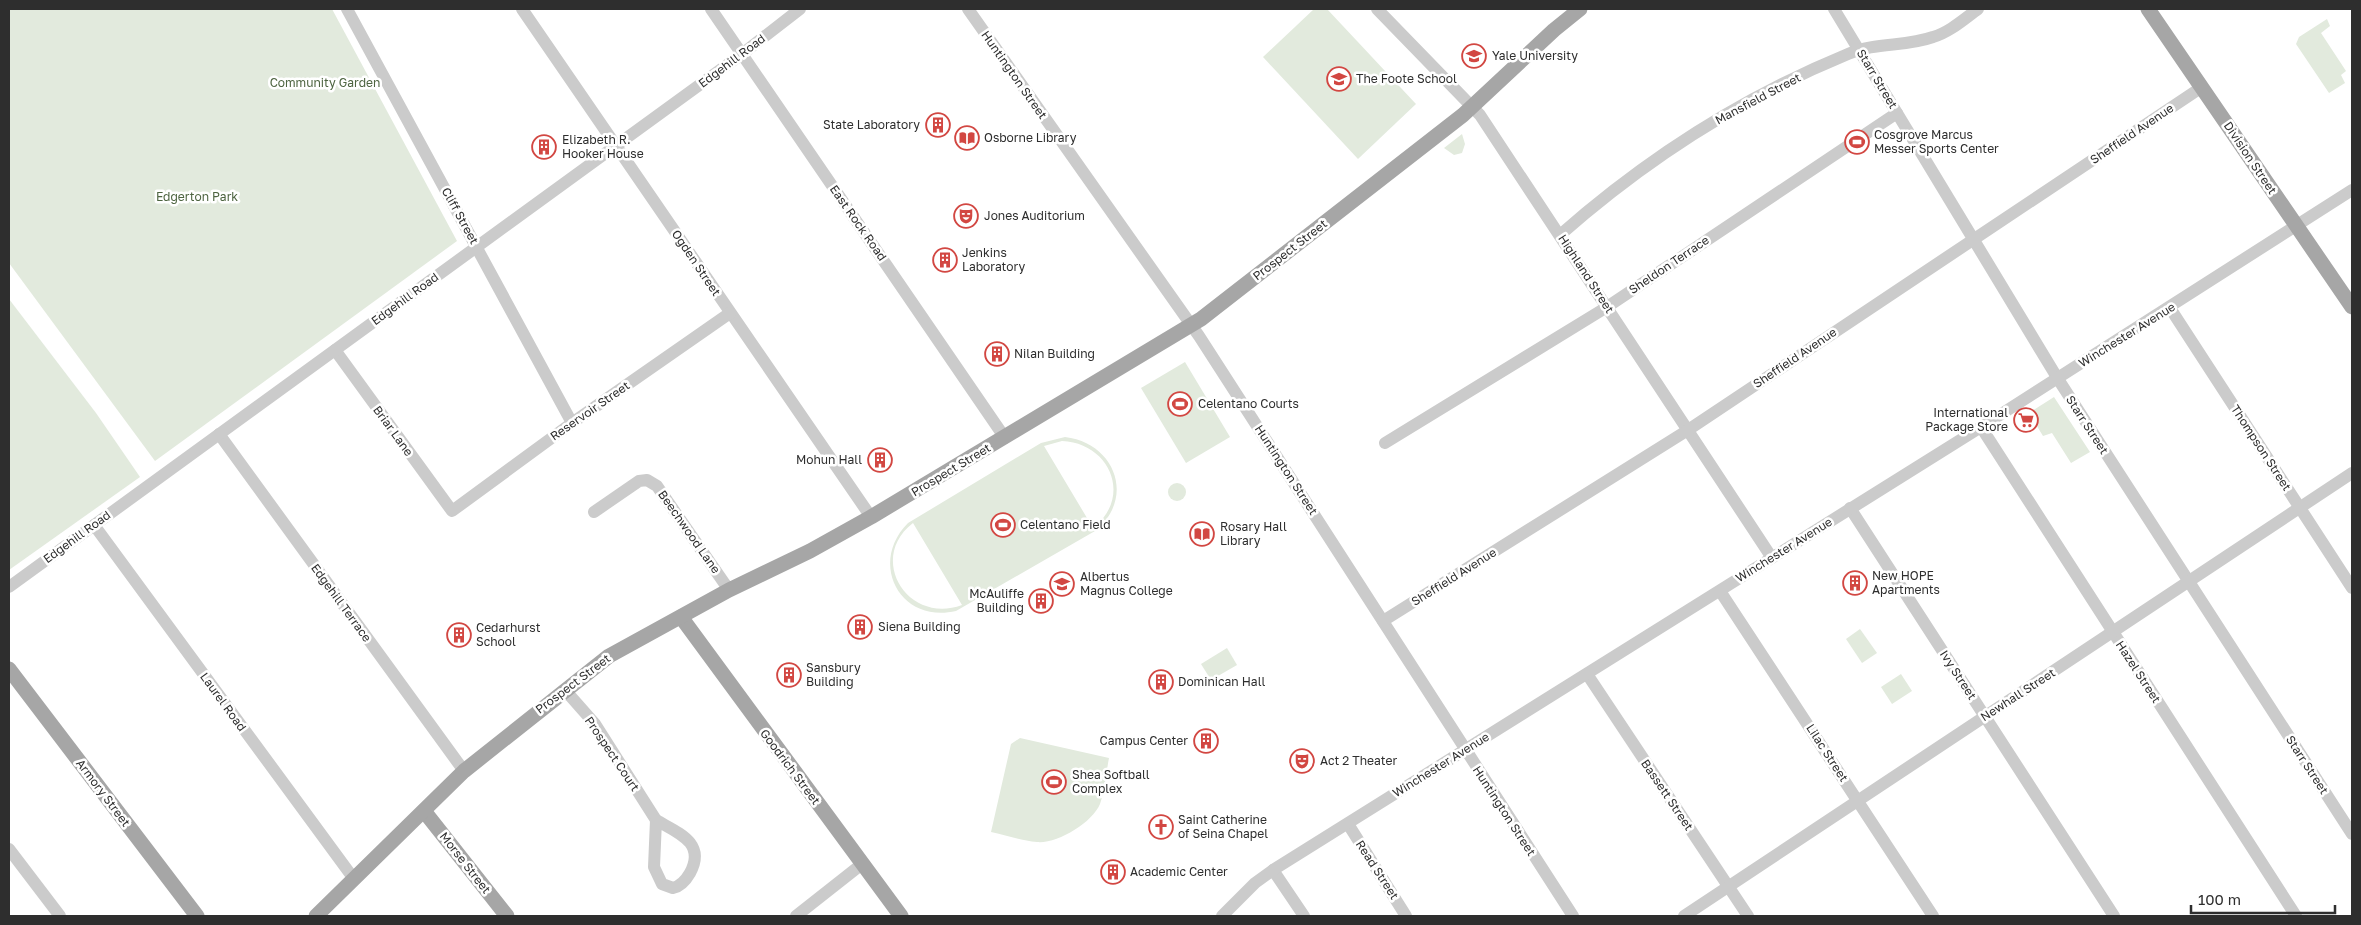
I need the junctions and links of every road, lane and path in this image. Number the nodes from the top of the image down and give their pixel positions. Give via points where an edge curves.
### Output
1 (347, 9) edge
2 (522, 9) edge
3 (711, 9) edge
4 (800, 9) edge
5 (968, 9) edge
6 (1377, 9) edge
7 (1580, 9) edge
8 (1834, 9) edge
9 (1978, 9) edge
10 (2148, 9) edge
11 (1860, 49) junction
12 (742, 54) junction
13 (2202, 87) junction
14 (1472, 107) junction
15 (1897, 113) junction
16 (616, 146) junction
17 (2352, 190) edge
18 (2297, 226) junction
19 (1560, 235) junction
20 (1973, 240) junction
21 (477, 247) junction
22 (1607, 307) junction
23 (2352, 307) edge
24 (2170, 308) junction
25 (730, 313) junction
26 (1191, 325) junction
27 (335, 350) junction
28 (2058, 379) junction
29 (572, 423) junction
30 (1981, 428) junction
31 (1688, 430) junction
32 (219, 434) junction
33 (1005, 438) junction
34 (1385, 443) dead end
35 (2352, 473) edge
36 (1850, 508) junction
37 (2300, 508) junction
38 (452, 511) joint
39 (594, 512) dead end
40 (870, 517) junction
41 (94, 525) junction
42 (1772, 558) junction
43 (2188, 581) junction
44 (9, 587) edge
45 (2352, 588) edge
46 (729, 590) junction
47 (1720, 591) junction
48 (681, 617) junction
49 (1383, 621) junction
50 (2113, 632) junction
51 (9, 669) edge
52 (1587, 674) junction
53 (565, 690) junction
54 (1985, 716) junction
55 (1466, 750) junction
56 (464, 771) junction
57 (1858, 801) junction
58 (424, 811) junction
59 (656, 820) junction
60 (1348, 824) junction
61 (2352, 834) edge
62 (9, 849) edge
63 (862, 864) junction
64 (1273, 870) junction
65 (354, 879) junction
66 (1728, 887) junction
67 (60, 916) edge
68 (197, 916) edge
69 (316, 916) edge
70 (507, 916) edge
71 (796, 916) edge
72 (901, 916) edge
73 (1222, 916) edge
74 (1304, 916) edge
75 (1406, 916) edge
76 (1573, 916) edge
77 (1684, 916) edge
78 (1748, 916) edge
79 (1933, 916) edge
80 (2114, 916) edge
81 (2296, 916) edge

1 - 21 street, Cliff Street
2 - 16 street, Ogden Street
3 - 12 street, East Rock Road
4 - 12 street, Edgehill Road
5 - 26 street, Huntington Street
6 - 14 street, Highland Street
7 - 14 main road, Prospect Street
8 - 11 street, Starr Street
9 - 11 street, Mansfield Street via 1934,37
10 - 13 main road, Division Street
11 - 15 street, Starr Street
11 - 19 street, Mansfield Street via 1726,114 1622,183
12 - 16 street, Edgehill Road
12 - 33 street, East Rock Road
13 - 18 main road, Division Street
13 - 20 street, Sheffield Avenue
14 - 19 street, Highland Street
14 - 26 main road, Prospect Street
15 - 20 street, Starr Street
15 - 22 street, Sheldon Terrace
16 - 21 street, Edgehill Road
16 - 25 street, Ogden Street
17 - 18 street, Winchester Avenue
18 - 23 main road, Division Street
18 - 24 street, Winchester Avenue
19 - 22 street, Highland Street
20 - 28 street, Starr Street
20 - 31 street, Sheffield Avenue
21 - 27 street, Edgehill Road
21 - 29 street, Cliff Street
22 - 31 street, Highland Street
22 - 34 street, Sheldon Terrace
24 - 28 street, Winchester Avenue
24 - 37 street, Thompson Street
25 - 29 street, Reservoir Street
25 - 40 street, Ogden Street
26 - 33 main road, Prospect Street
26 - 49 street, Huntington Street
27 - 32 street, Edgehill Road
27 - 38 street, Briar Lane
28 - 30 street, Winchester Avenue
28 - 43 street, Starr Street
29 - 38 street, Reservoir Street
30 - 36 street, Winchester Avenue
30 - 50 street, Hazel Street
31 - 42 street, Highland Street
31 - 49 street, Sheffield Avenue
32 - 41 street, Edgehill Road
32 - 56 street, Edgehill Terrace
33 - 40 main road, Prospect Street
35 - 37 street, Newhall Street
36 - 42 street, Winchester Avenue
36 - 54 street, Ivy Street
37 - 43 street, Newhall Street
37 - 45 street, Thompson Street
39 - 46 street, Beechwood Lane via 639,481 647,480 657,486
40 - 46 main road, Prospect Street via 810,551
41 - 44 street, Edgehill Road
41 - 65 street, Laurel Road
42 - 47 street, Winchester Avenue
43 - 50 street, Newhall Street
43 - 61 street, Starr Street
46 - 48 main road, Prospect Street
47 - 52 street, Winchester Avenue
47 - 57 street, Lilac Street
48 - 53 main road, Prospect Street via 609,656
48 - 63 main road, Goodrich Street
49 - 55 street, Huntington Street
50 - 54 street, Newhall Street
50 - 81 street, Hazel Street
51 - 68 main road, Armory Street
52 - 55 street, Winchester Avenue
52 - 66 street, Bassett Street
53 - 56 main road, Prospect Street
53 - 59 street, Prospect Court via 595,724
54 - 57 street, Newhall Street
54 - 80 street, Ivy Street
55 - 60 street, Winchester Avenue
55 - 76 street, Huntington Street
56 - 58 main road, Prospect Street
57 - 66 street, Newhall Street
57 - 79 street, Lilac Street
58 - 65 main road, Prospect Street
58 - 70 main road, Morse Street
59 - 59 street via 655,873 662,884 673,888 684,882 693,867 693,847 681,833
60 - 64 street, Winchester Avenue
60 - 75 street, Read Street
62 - 67 street
63 - 71 street
63 - 72 main road, Goodrich Street
64 - 73 street, Winchester Avenue
64 - 74 street
65 - 69 main road, Prospect Street
66 - 77 street, Newhall Street
66 - 78 street, Bassett Street

